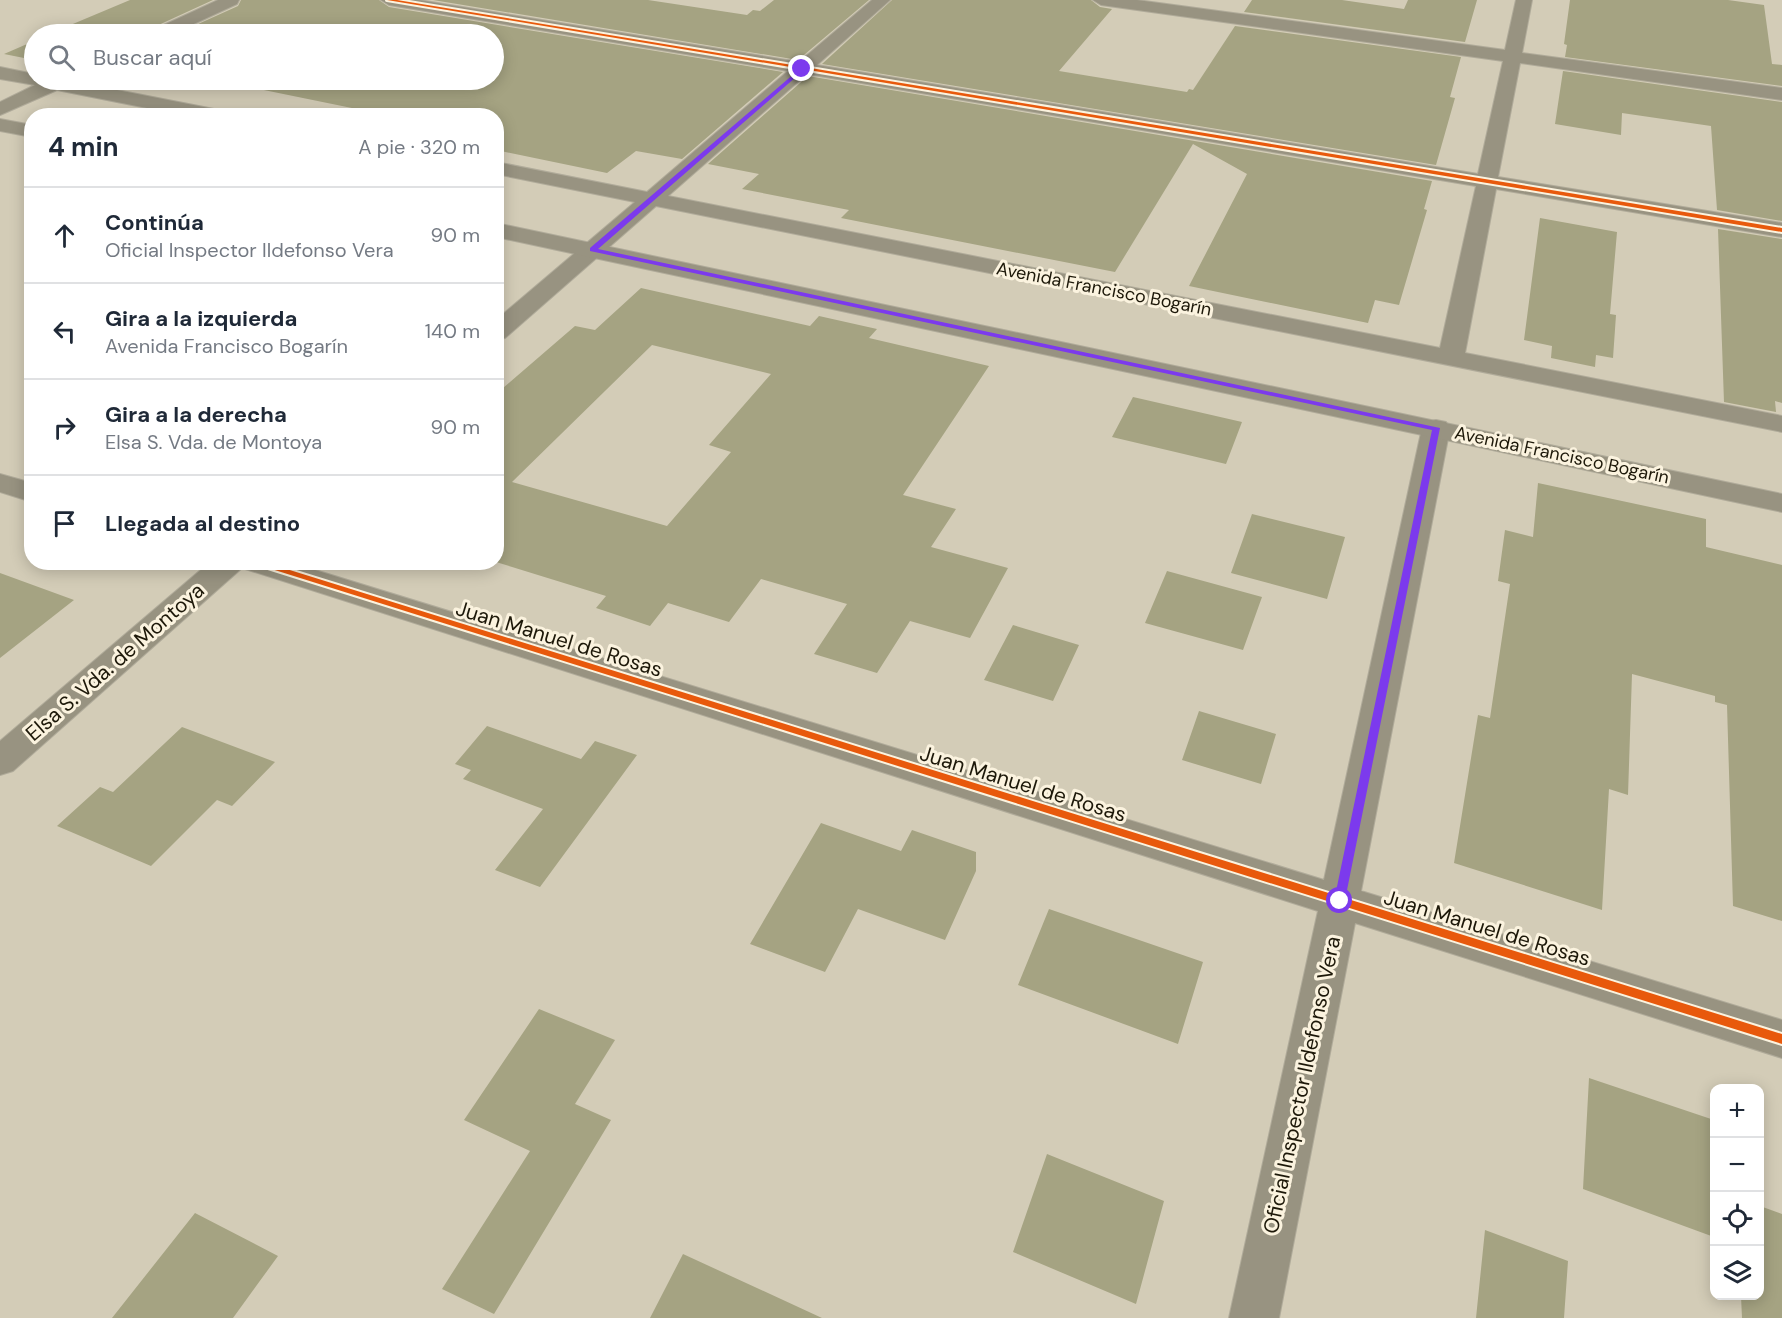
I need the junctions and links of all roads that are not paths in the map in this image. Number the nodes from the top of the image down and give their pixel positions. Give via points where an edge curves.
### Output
1 (231, 0) edge
2 (389, 0) edge
3 (882, 0) edge
4 (1101, 0) edge
5 (1524, 0) edge
6 (180, 24) edge
7 (1512, 57) junction
8 (802, 69) junction
9 (0, 73) edge
10 (24, 77) edge
11 (42, 90) edge
12 (97, 90) edge
13 (1782, 94) edge
14 (182, 108) edge
15 (0, 109) edge
16 (0, 124) edge
17 (24, 129) edge
18 (504, 170) edge
19 (1486, 183) junction
20 (653, 198) junction
21 (1782, 230) edge
22 (504, 232) edge
23 (593, 250) junction
24 (504, 326) edge
25 (1450, 358) junction
26 (1782, 424) edge
27 (1436, 428) junction
28 (0, 483) edge
29 (24, 490) edge
30 (1782, 503) edge
31 (221, 570) edge
32 (279, 570) edge
33 (0, 761) edge
34 (1340, 901) junction
35 (1782, 1039) edge
36 (1254, 1318) edge

1 - 6 street
2 - 8 street
3 - 8 street
4 - 7 street
5 - 7 street
7 - 13 street
7 - 19 street
8 - 19 street
8 - 20 street
9 - 10 street
11 - 15 street
12 - 14 street
16 - 17 street
18 - 20 street, Avenida Francisco Bogarín
19 - 21 street
19 - 25 street
20 - 23 street
20 - 25 street, Avenida Francisco Bogarín
22 - 23 street, Avenida Francisco Bogarín
23 - 24 street
23 - 27 street, Avenida Francisco Bogarín
25 - 26 street, Avenida Francisco Bogarín
27 - 30 street, Avenida Francisco Bogarín
27 - 34 street, Oficial Inspector Ildefonso Vera
28 - 29 street
31 - 33 street, Elsa S. Vda. de Montoya
32 - 34 street, Juan Manuel de Rosas
34 - 35 street, Juan Manuel de Rosas
34 - 36 street, Oficial Inspector Ildefonso Vera

